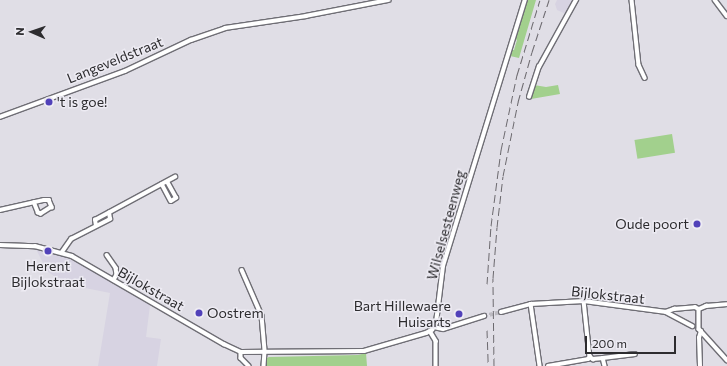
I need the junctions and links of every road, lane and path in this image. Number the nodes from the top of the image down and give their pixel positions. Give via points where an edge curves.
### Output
1 (388, 0) edge
2 (525, 0) edge
3 (576, 0) edge
4 (632, 0) edge
5 (715, 0) edge
6 (727, 16) edge
7 (645, 78) dead end
8 (529, 97) dead end
9 (0, 117) edge
10 (175, 177) dead end
11 (167, 182) junction
12 (162, 184) junction
13 (34, 203) junction
14 (0, 210) edge
15 (0, 246) edge
16 (62, 252) junction
17 (107, 255) dead end
18 (242, 270) dead end
19 (114, 280) junction
20 (584, 301) junction
21 (531, 304) junction
22 (727, 304) edge
23 (699, 309) junction
24 (501, 312) tunnel mouth
25 (666, 312) junction
26 (484, 316) tunnel mouth
27 (692, 326) dead end
28 (434, 327) junction
29 (430, 331) junction
30 (701, 331) junction
31 (241, 352) junction
32 (265, 353) junction
33 (635, 354) dead end
34 (590, 357) junction
35 (603, 358) junction
36 (727, 360) edge
37 (249, 366) edge
38 (264, 366) edge
39 (436, 366) edge
40 (540, 366) edge
41 (548, 366) edge
42 (605, 366) edge
43 (700, 366) edge

1 - 9 street, Langeveldstraat via 306,16 239,25 201,36 125,71
2 - 28 street, Wilselsesteenweg via 443,266
3 - 8 street via 539,67
4 - 7 street via 638,65
5 - 6 street
10 - 11 street
11 - 12 street
11 - 12 street via 176,198 171,201
12 - 16 street via 109,213 110,219 71,239
13 - 13 street via 49,200 52,207 41,214
13 - 14 street
15 - 16 street, Bijlokstraat via 35,246
16 - 19 street, Bijlokstraat
17 - 19 street via 116,268
18 - 32 street via 262,316
19 - 31 street, Bijlokstraat
20 - 21 street, Bijlokstraat
20 - 25 street, Bijlokstraat
20 - 34 street
21 - 24 street, Bijlokstraat
21 - 40 street
22 - 23 street, Bijlokstraat
23 - 25 street, Bijlokstraat via 683,308
23 - 30 street
25 - 27 street, Bijlokstraat
26 - 28 street via 443,329
28 - 29 street
29 - 32 street, Bijlokstraat via 364,351
29 - 39 street via 436,341
30 - 36 street
30 - 43 street
31 - 32 street, Bijlokstraat
31 - 37 street via 241,358
32 - 38 street
33 - 35 street
34 - 35 street
34 - 41 street via 588,360
35 - 42 street

